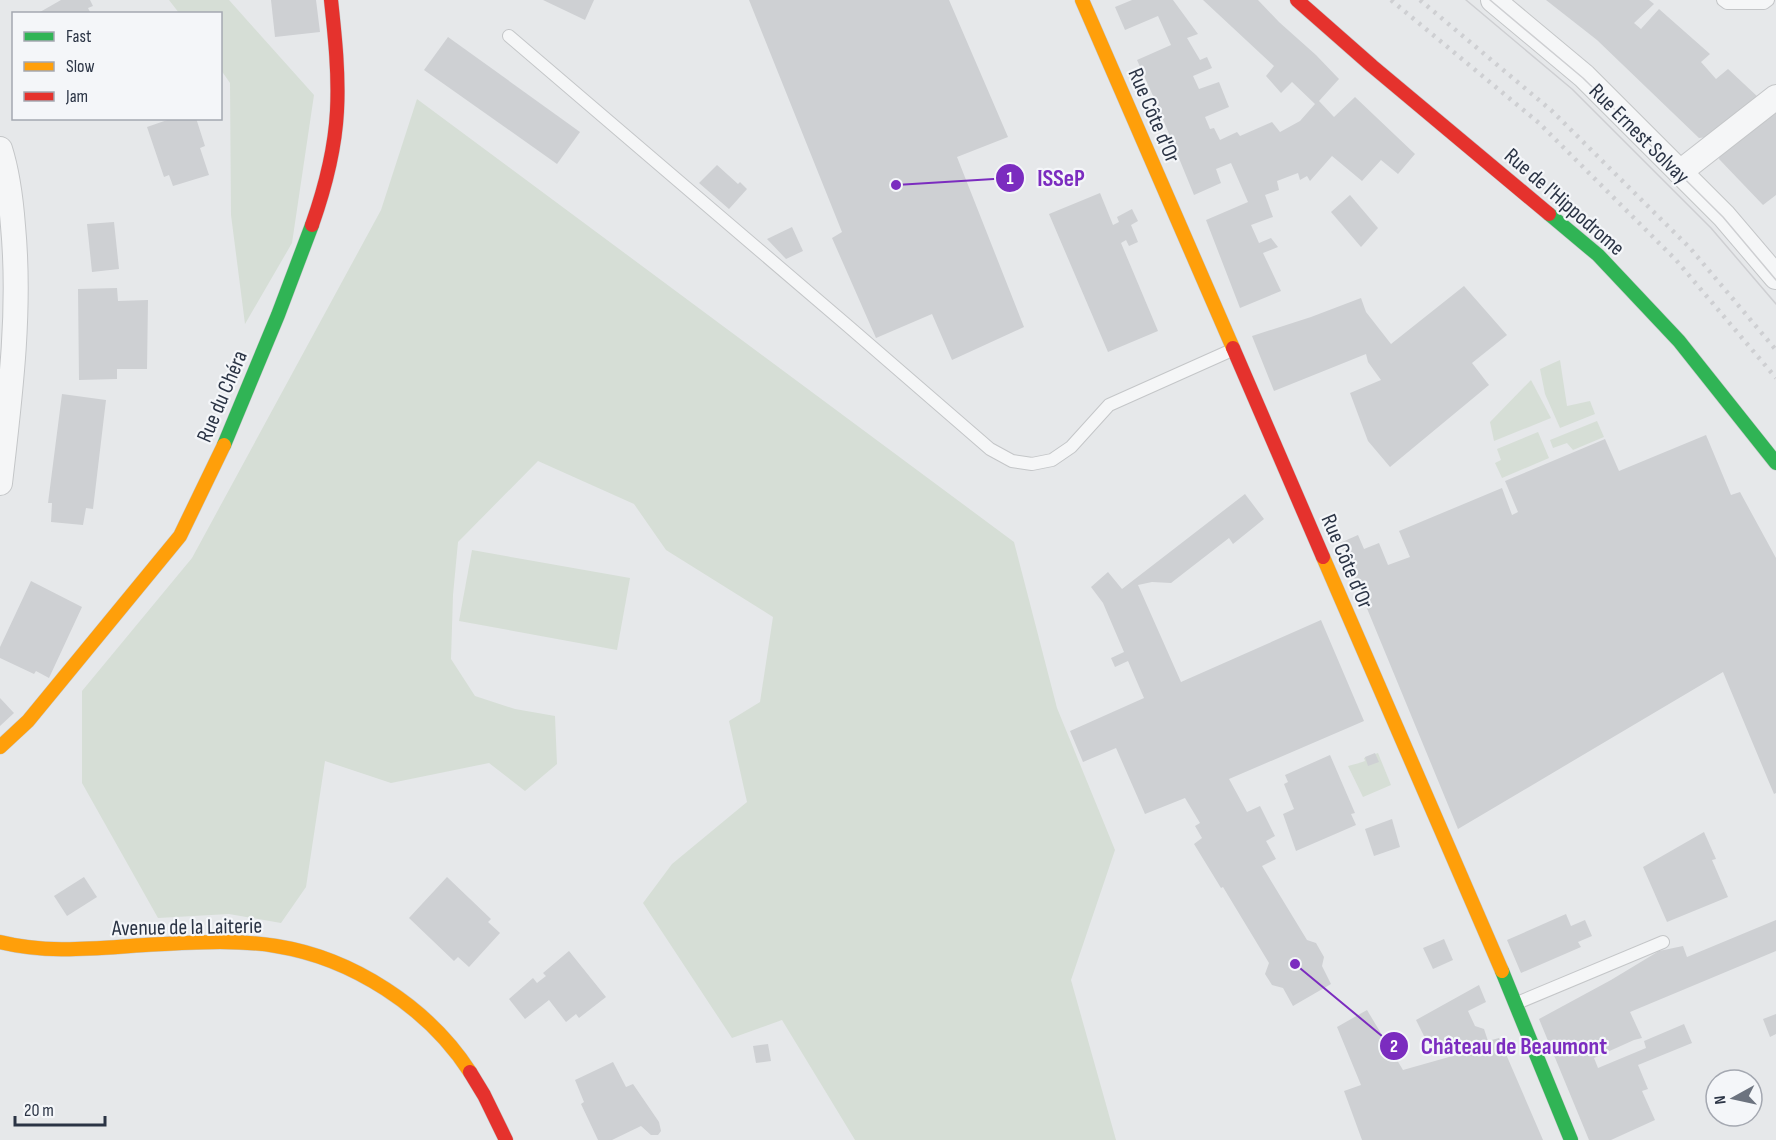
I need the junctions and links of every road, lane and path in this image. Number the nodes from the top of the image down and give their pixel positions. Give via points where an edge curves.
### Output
1 (331, 0) edge
2 (1082, 0) edge
3 (1297, 0) edge
4 (1493, 0) edge
5 (1724, 0) edge
6 (1768, 0) edge
7 (509, 36) dead end
8 (1776, 97) edge
9 (0, 149) edge
10 (1680, 172) junction
11 (1776, 277) edge
12 (1233, 350) junction
13 (1776, 463) edge
14 (0, 483) edge
15 (0, 747) edge
16 (0, 942) edge
17 (1663, 942) dead end
18 (1516, 1003) junction
19 (506, 1140) edge
20 (1571, 1140) edge

1 - 15 street, Rue du Chéra via 339,86 333,152 309,234 241,407 180,536 28,721
2 - 12 street, Rue Côte d'Or
3 - 13 street, Rue de l'Hippodrome via 1598,255 1679,341
4 - 10 street, Rue Ernest Solvay via 1584,76
5 - 6 lane
7 - 12 lane via 990,449 1012,461 1032,464 1052,460 1071,447 1109,405
8 - 10 street
9 - 14 street via 11,199 16,258 13,372
10 - 11 street, Rue Ernest Solvay
12 - 18 street, Rue Côte d'Or
16 - 19 street, Avenue de la Laiterie via 55,950 249,943 311,954 370,980 435,1029 476,1081
17 - 18 lane
18 - 20 street, Rue Côte d'Or

